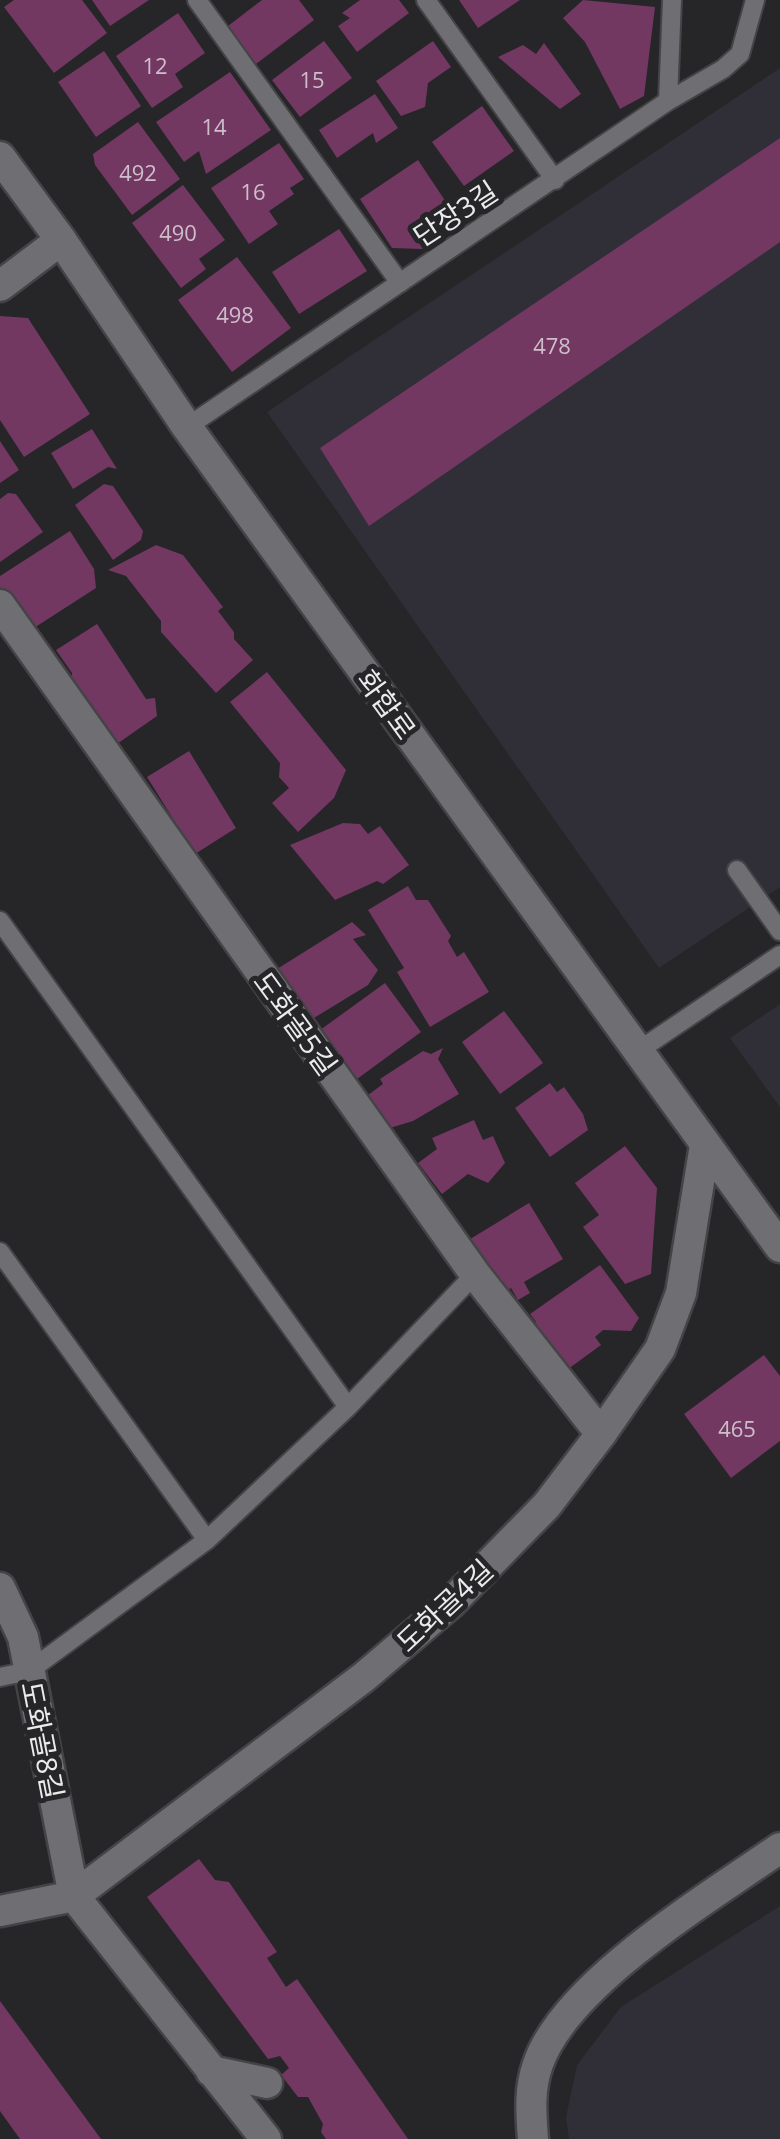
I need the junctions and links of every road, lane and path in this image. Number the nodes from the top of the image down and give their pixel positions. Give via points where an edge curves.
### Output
1 (197, 0) edge
2 (426, 0) edge
3 (672, 0) edge
4 (755, 0) edge
5 (668, 101) junction
6 (0, 157) edge
7 (555, 180) junction
8 (61, 240) junction
9 (400, 282) junction
10 (0, 286) edge
11 (187, 427) junction
12 (0, 605) edge
13 (737, 870) dead end
14 (0, 922) edge
15 (780, 932) edge
16 (780, 955) edge
17 (638, 1051) junction
18 (705, 1145) junction
19 (780, 1247) edge
20 (0, 1252) edge
21 (475, 1274) junction
22 (348, 1407) junction
23 (601, 1434) junction
24 (207, 1540) junction
25 (0, 1588) edge
26 (14, 1674) edge
27 (780, 1848) edge
28 (74, 1896) junction
29 (0, 1911) edge
30 (211, 2071) junction
31 (267, 2083) dead end
32 (266, 2139) edge
33 (533, 2139) edge

1 - 9 lane
2 - 7 lane
3 - 5 lane
4 - 5 lane, 단장3길 via 740,54
5 - 7 lane, 단장3길
6 - 8 street, 화합로
7 - 9 lane, 단장3길
8 - 10 street
8 - 11 street, 화합로
9 - 11 lane, 단장3길
11 - 17 street, 화합로
12 - 21 street, 도화골5길
13 - 15 lane
14 - 22 lane
16 - 17 lane
17 - 18 street, 화합로
18 - 19 street, 화합로
18 - 23 street, 도화골4길 via 680,1293 660,1349
20 - 24 lane
21 - 22 lane
21 - 23 street, 도화골5길
22 - 24 lane
23 - 28 street, 도화골4길 via 547,1505 450,1602 364,1677
24 - 26 lane
25 - 26 street, 도화골8길 via 22,1637
26 - 28 street, 도화골8길
27 - 33 street via 580,1997 538,2063 530,2100
28 - 29 street, 도화골4길
28 - 30 street
30 - 31 street
30 - 32 street

